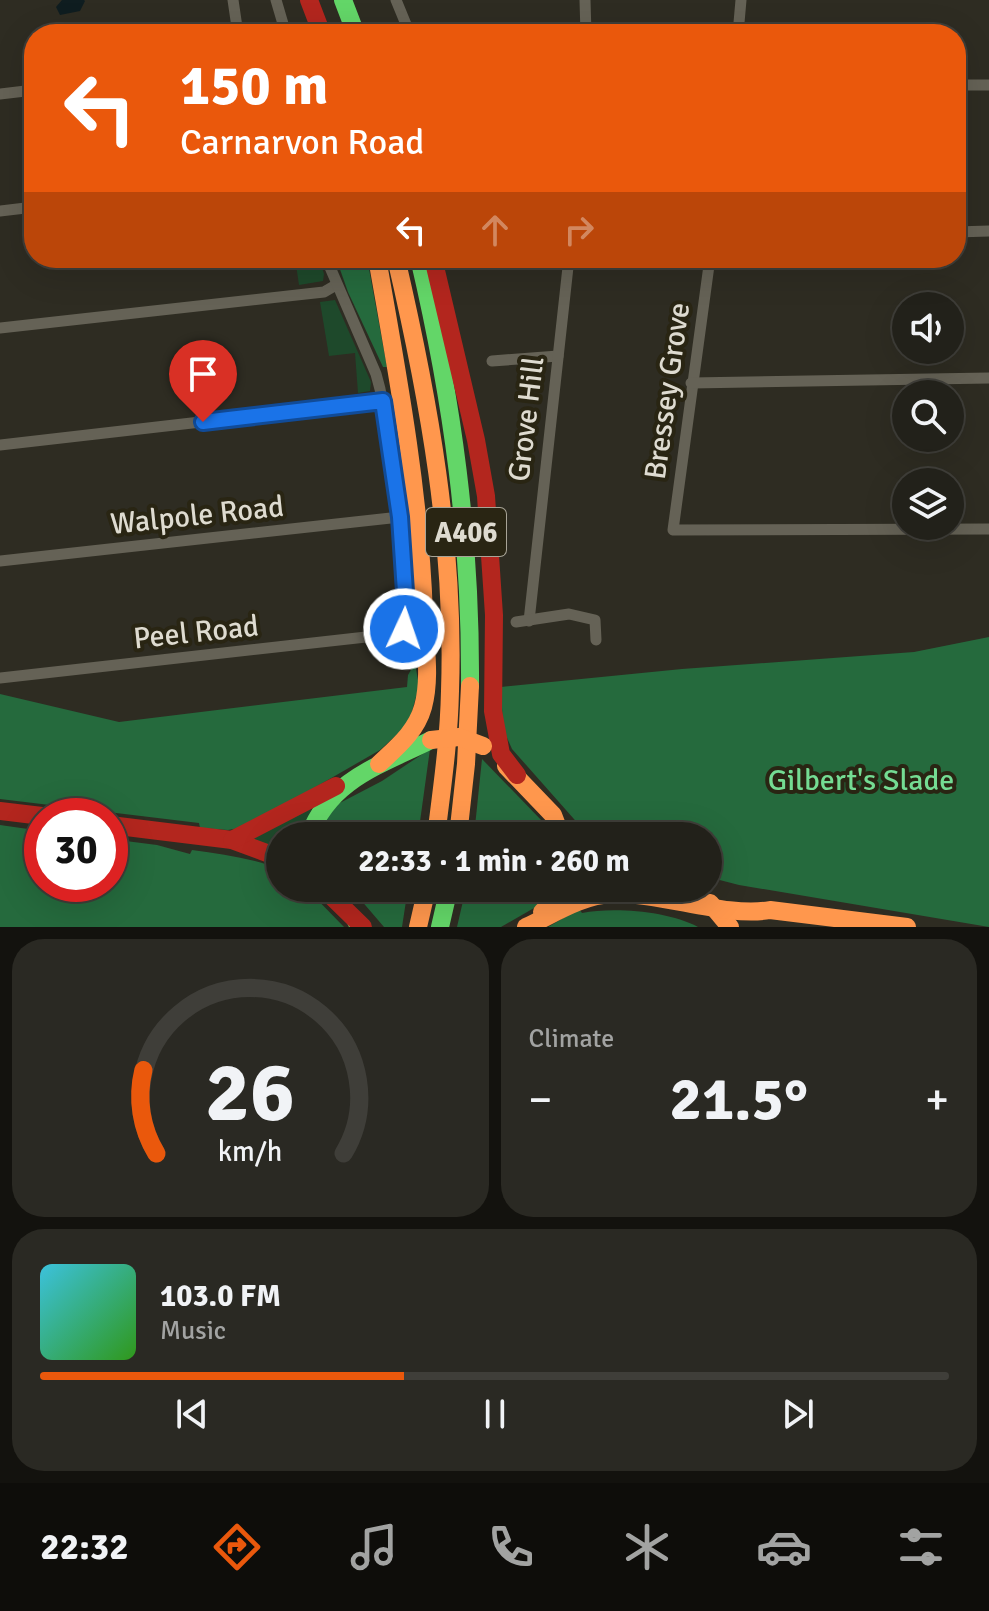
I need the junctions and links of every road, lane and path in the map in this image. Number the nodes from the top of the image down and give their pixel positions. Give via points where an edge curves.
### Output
1 (233, 0) edge
2 (276, 0) edge
3 (309, 0) edge
4 (343, 0) edge
5 (396, 0) edge
6 (585, 0) edge
7 (741, 0) edge
8 (237, 24) edge
9 (283, 24) edge
10 (318, 24) edge
11 (352, 24) edge
12 (406, 24) edge
13 (586, 24) edge
14 (739, 24) edge
15 (966, 85) edge
16 (989, 85) edge
17 (24, 91) edge
18 (0, 94) edge
19 (24, 208) edge
20 (0, 211) edge
21 (989, 231) edge
22 (966, 232) edge
23 (330, 268) edge
24 (379, 268) edge
25 (398, 268) edge
26 (421, 268) edge
27 (435, 268) edge
28 (568, 268) edge
29 (708, 268) edge
30 (336, 285) junction
31 (0, 328) edge
32 (558, 356) junction
33 (492, 361) dead end
34 (989, 378) edge
35 (691, 383) junction
36 (383, 401) junction
37 (0, 445) edge
38 (400, 517) junction
39 (989, 529) edge
40 (0, 561) edge
41 (596, 640) dead end
42 (0, 678) edge
43 (379, 764) junction
44 (517, 775) junction
45 (357, 778) junction
46 (0, 811) edge
47 (24, 814) edge
48 (553, 815) junction
49 (313, 822) edge
50 (437, 822) edge
51 (459, 822) edge
52 (556, 822) edge
53 (560, 822) edge
54 (128, 827) edge
55 (232, 840) junction
56 (266, 853) edge
57 (722, 899) edge
58 (335, 902) edge
59 (424, 902) edge
60 (446, 902) edge
61 (554, 902) edge
62 (581, 902) edge
63 (697, 902) edge
64 (700, 902) edge
65 (762, 911) junction
66 (359, 925) edge
67 (418, 927) edge
68 (440, 927) edge
69 (525, 927) edge
70 (717, 927) edge
71 (730, 927) edge
72 (740, 927) edge
73 (907, 927) edge

1 - 8 street
2 - 9 street
3 - 10 main road
4 - 11 main road
5 - 12 street
6 - 13 street
7 - 14 street
15 - 16 street
17 - 18 street
19 - 20 street
21 - 22 street
23 - 30 street
24 - 43 main road, A406 via 420,534 425,690 420,717
25 - 50 main road, A406 via 428,408 445,530 449,708
26 - 51 main road, A406 via 450,404 470,586 469,724
27 - 44 main road, A406 via 486,496 497,740
28 - 32 street, Grove Hill
29 - 35 street, Bressey Grove
30 - 31 street via 324,292
30 - 36 street
32 - 33 street
32 - 41 street, Grove Hill via 522,621 569,614 595,620
34 - 35 street
35 - 39 street, Bressey Grove via 673,530
36 - 37 street
36 - 38 street
38 - 40 street, Walpole Road
38 - 42 street, Peel Road via 407,622 397,633
43 - 44 main road, bridge via 431,740 459,737 483,746
43 - 45 main road
44 - 48 main road
45 - 49 main road via 327,800
45 - 55 main road
46 - 47 main road
48 - 52 main road
48 - 53 main road
54 - 55 main road
55 - 56 main road
57 - 65 main road via 755,902
58 - 66 main road
59 - 67 main road
60 - 68 main road
61 - 69 main road
62 - 69 main road
63 - 70 main road
64 - 71 main road
65 - 72 main road
65 - 73 main road

